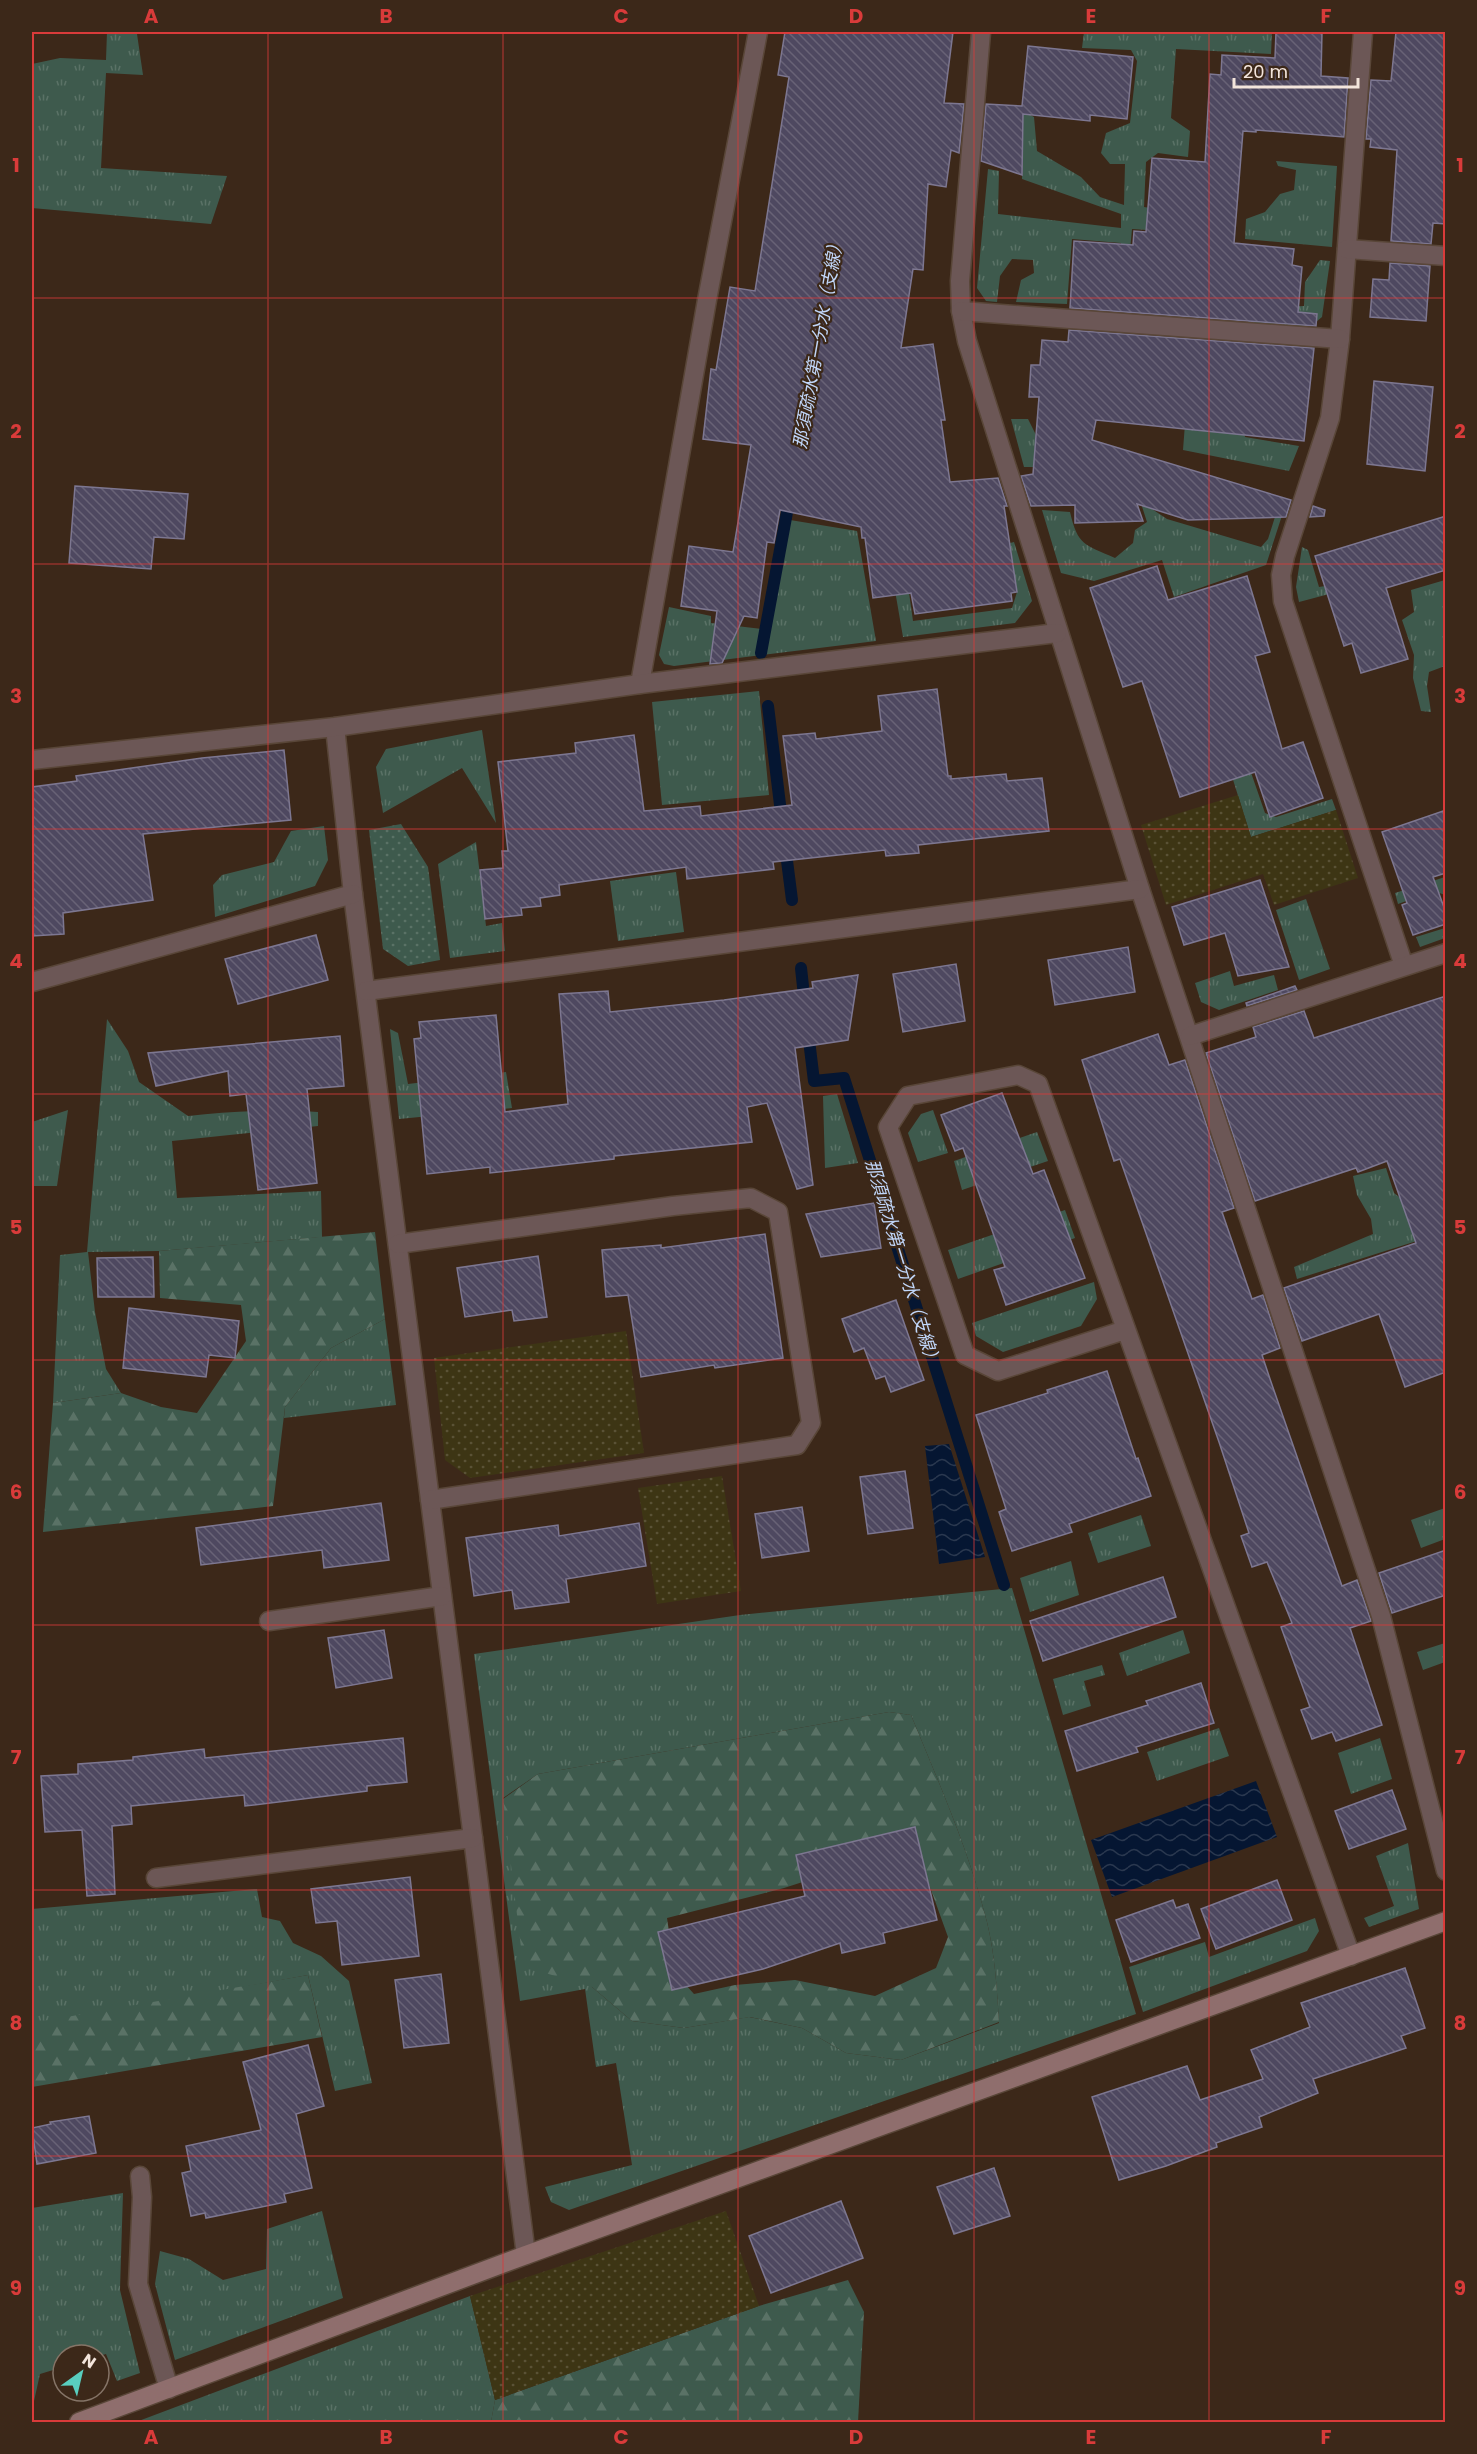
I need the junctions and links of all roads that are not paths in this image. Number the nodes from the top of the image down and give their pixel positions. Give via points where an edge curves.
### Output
1 (758, 32) edge
2 (981, 32) edge
3 (1363, 32) edge
4 (1347, 249) junction
5 (1446, 256) edge
6 (961, 311) junction
7 (1340, 339) junction
8 (1057, 633) junction
9 (640, 684) junction
10 (335, 727) junction
11 (32, 760) edge
12 (1140, 889) junction
13 (352, 894) junction
14 (1446, 953) edge
15 (1404, 966) junction
16 (32, 982) edge
17 (366, 991) junction
18 (1190, 1036) junction
19 (398, 1244) junction
20 (1125, 1330) junction
21 (430, 1500) junction
22 (442, 1596) junction
23 (269, 1621) dead end
24 (473, 1838) junction
25 (1446, 1871) edge
26 (156, 1878) dead end
27 (1446, 1922) edge
28 (1351, 1956) junction
29 (140, 2176) dead end
30 (526, 2255) junction
31 (169, 2389) junction
32 (79, 2422) edge

1 - 9 street
2 - 6 street via 960,281
3 - 4 street
4 - 5 street
4 - 7 street
6 - 7 street
6 - 8 street
7 - 15 street via 1330,418 1283,565 1283,600
8 - 9 street
8 - 12 street
9 - 10 street
10 - 11 street
10 - 13 street
12 - 17 street
12 - 18 street
13 - 16 street
13 - 17 street
14 - 15 street
15 - 18 street
17 - 19 street
18 - 25 street via 1381,1616
19 - 21 street
19 - 21 street via 752,1198 778,1212 812,1423 797,1445
20 - 20 street via 1038,1084 1018,1075 908,1096 888,1127 965,1355 998,1371
20 - 28 street
21 - 22 street
22 - 23 street
22 - 24 street
24 - 26 street
24 - 30 street
27 - 28 street
28 - 30 street
29 - 31 street via 138,2284
30 - 31 street
31 - 32 street

